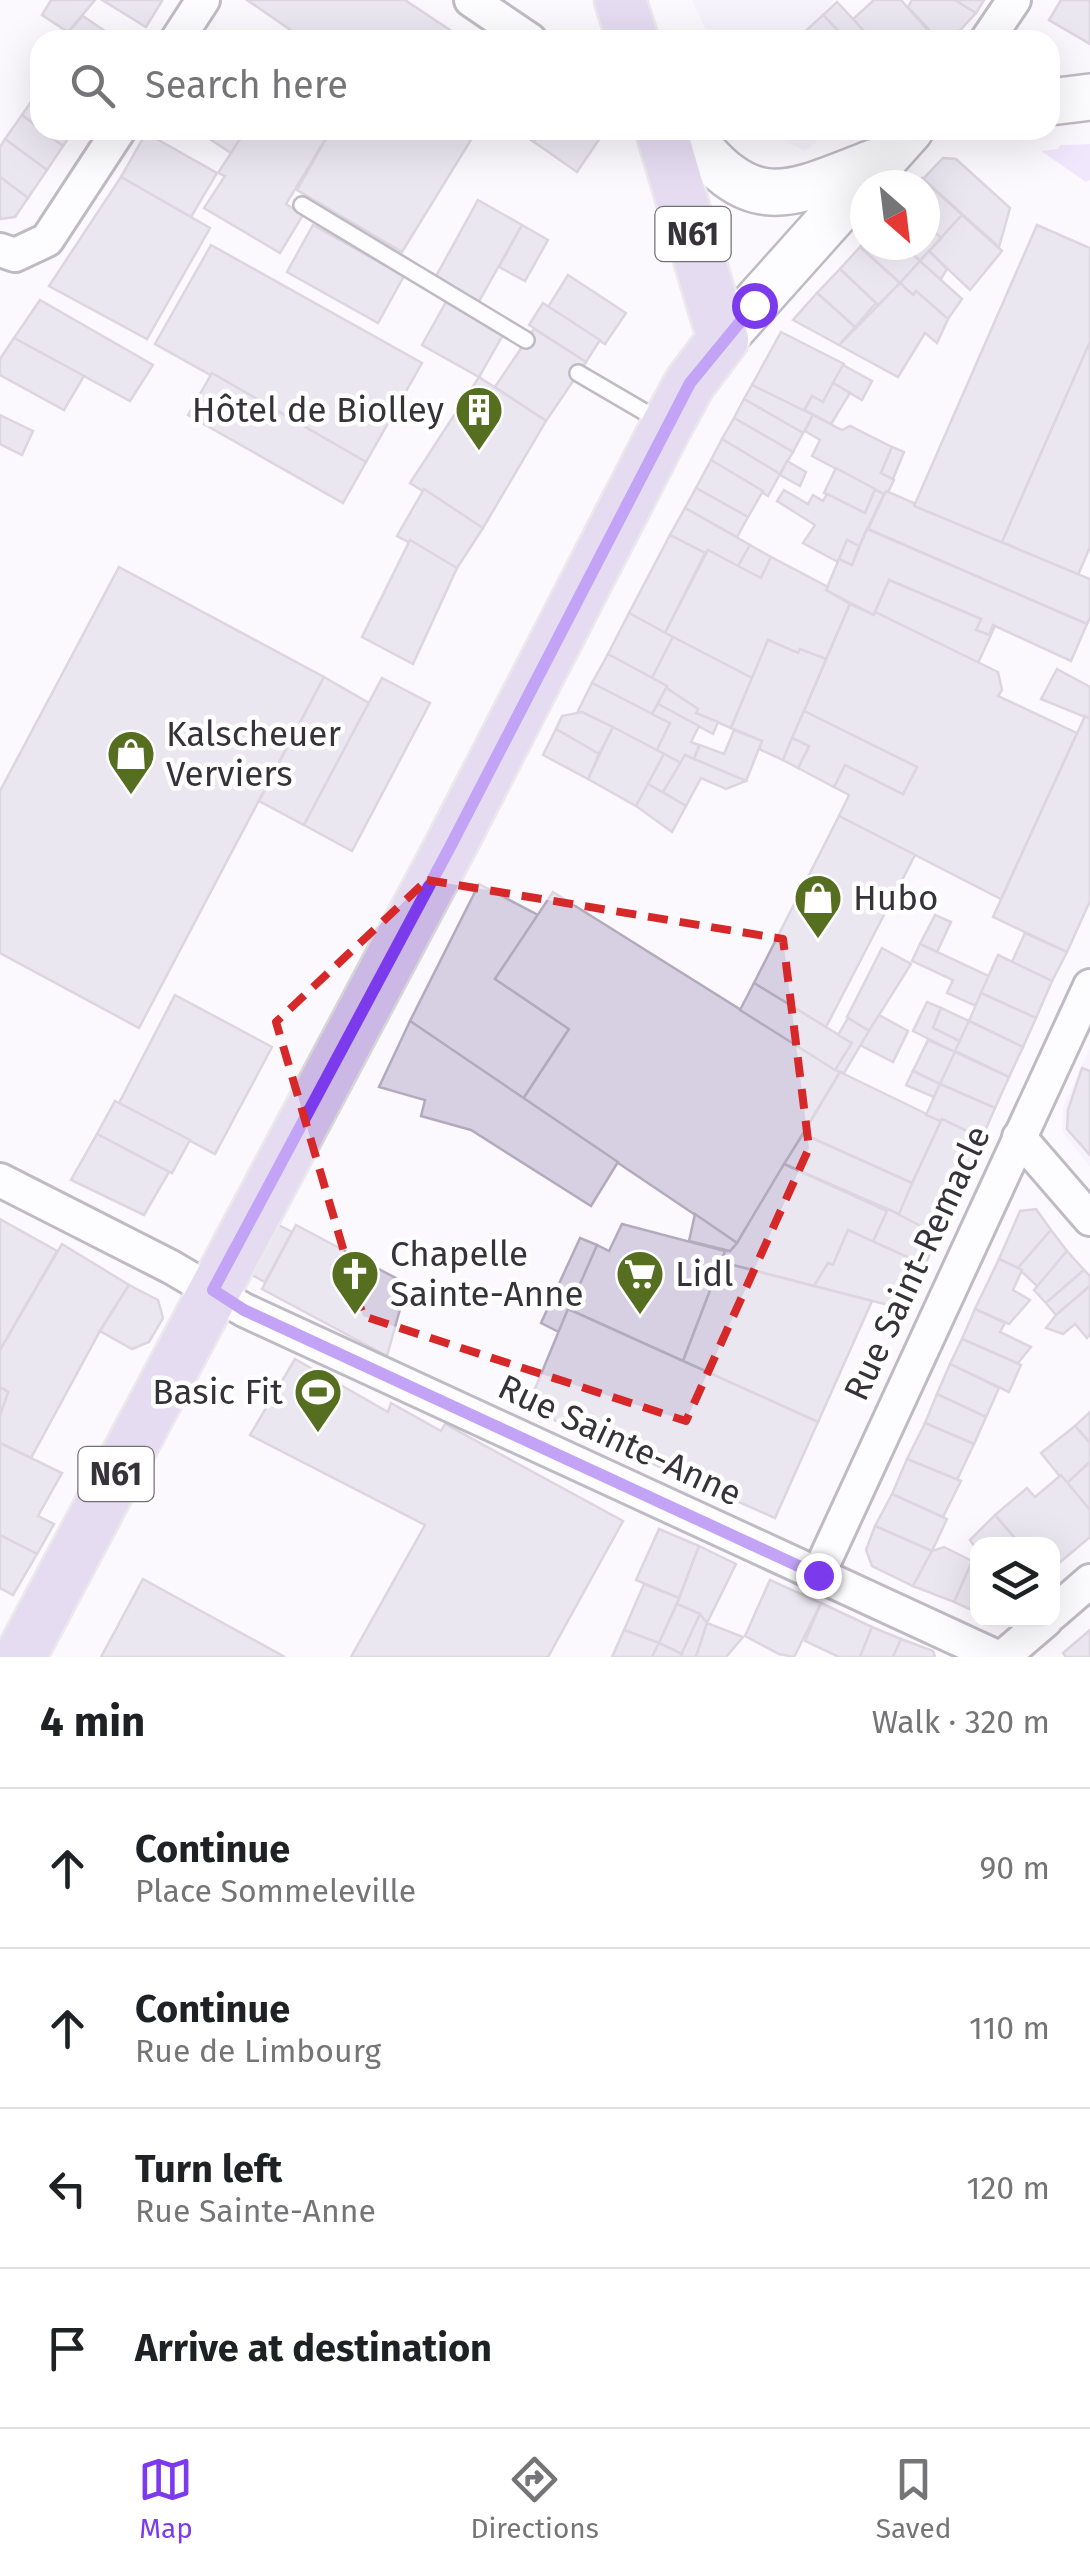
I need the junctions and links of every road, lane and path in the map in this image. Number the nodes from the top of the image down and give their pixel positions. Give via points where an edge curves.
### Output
1 (204, 0) edge
2 (471, 0) edge
3 (620, 0) edge
4 (1014, 0) edge
5 (184, 30) edge
6 (515, 30) edge
7 (630, 30) edge
8 (994, 30) edge
9 (1090, 97) edge
10 (1060, 101) edge
11 (112, 140) edge
12 (664, 140) edge
13 (695, 140) edge
14 (896, 144) edge
15 (302, 205) dead end
16 (0, 250) edge
17 (723, 339) junction
18 (526, 340) dead end
19 (578, 373) dead end
20 (668, 426) junction
21 (1090, 986) edge
22 (1019, 1137) junction
23 (0, 1180) edge
24 (1090, 1219) edge
25 (213, 1290) junction
26 (818, 1575) junction
27 (1090, 1581) edge
28 (1060, 1607) edge
29 (1037, 1627) edge
30 (20, 1657) edge
31 (1000, 1657) edge

1 - 5 street
2 - 6 street
3 - 7 main road
4 - 8 street
9 - 10 street
11 - 16 street via 47,240 15,256
12 - 17 main road, N61
13 - 14 street via 725,174 759,194 816,186
14 - 17 street
15 - 18 lane
17 - 20 main road, N61
19 - 20 lane
20 - 25 main road, N61
21 - 22 street, Rue Saint-Remacle
22 - 24 street
22 - 26 street, Rue Saint-Remacle
23 - 25 street, Rue Sainte-Anne
25 - 26 street, Rue Sainte-Anne
25 - 30 main road, N61
26 - 31 street, Rue Sainte-Anne
27 - 28 street
29 - 31 street

